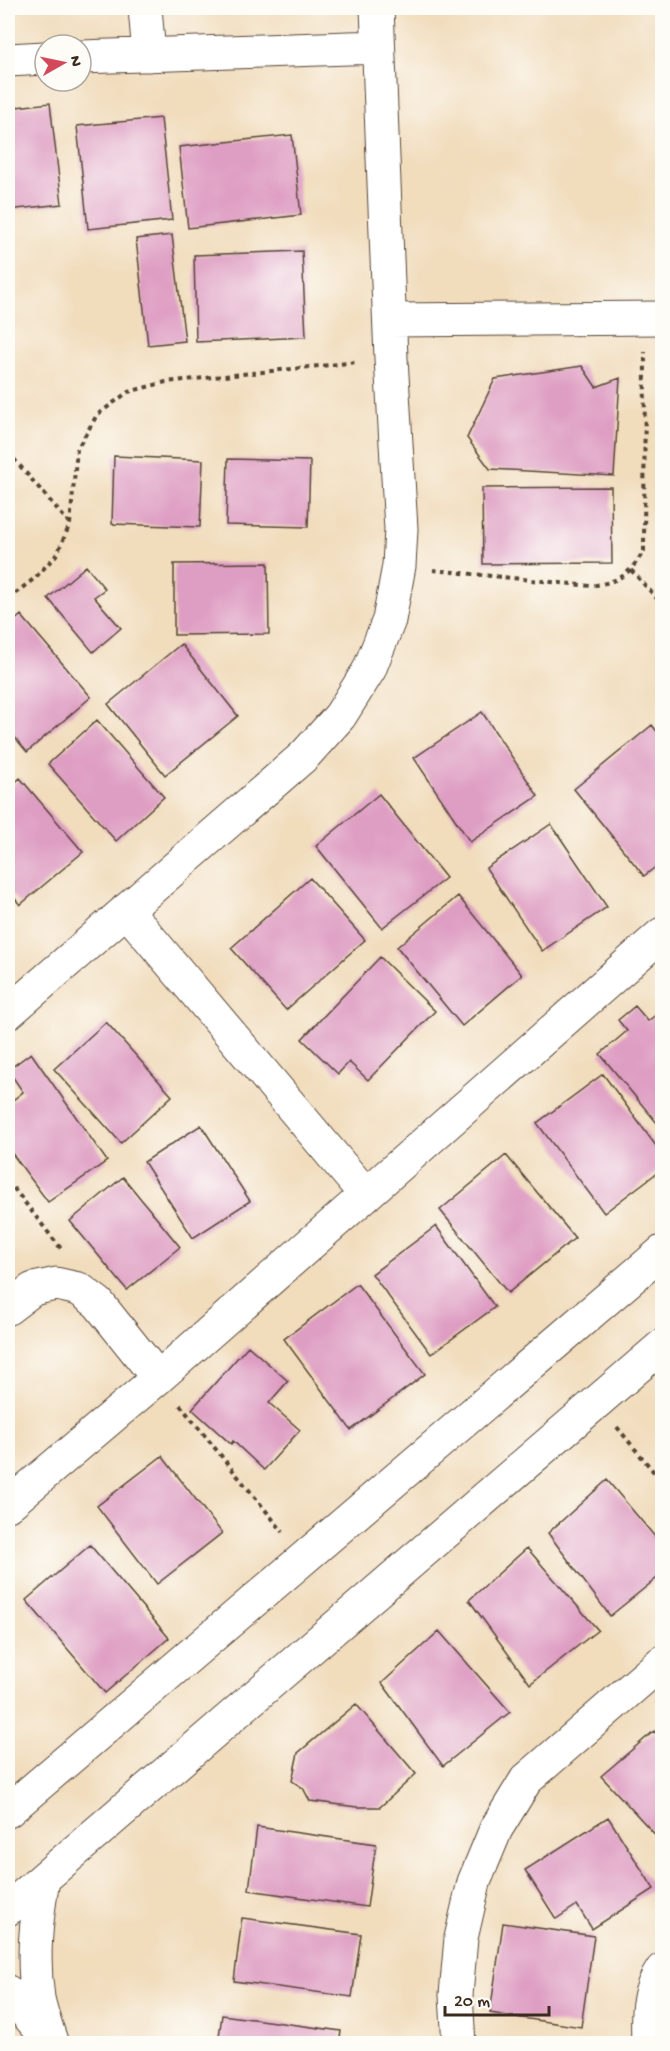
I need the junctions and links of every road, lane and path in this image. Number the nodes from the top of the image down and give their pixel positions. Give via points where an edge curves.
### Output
1 (145, 8) edge
2 (376, 8) edge
3 (378, 46) junction
4 (149, 55) junction
5 (93, 57) edge
6 (33, 59) edge
7 (8, 60) edge
8 (654, 318) edge
9 (390, 320) junction
10 (391, 358) junction
11 (8, 452) edge
12 (70, 524) junction
13 (399, 566) junction
14 (632, 570) junction
15 (8, 598) edge
16 (663, 604) edge
17 (126, 910) junction
18 (663, 934) edge
19 (8, 1013) edge
20 (8, 1180) edge
21 (366, 1195) junction
22 (663, 1252) edge
23 (79, 1289) junction
24 (8, 1308) edge
25 (663, 1346) edge
26 (158, 1378) junction
27 (597, 1402) junction
28 (663, 1482) edge
29 (8, 1505) edge
30 (304, 1558) junction
31 (663, 1662) edge
32 (8, 1810) edge
33 (43, 1880) junction
34 (8, 1909) edge
35 (663, 1970) edge
36 (8, 1992) edge
37 (52, 2043) edge
38 (459, 2043) edge
39 (648, 2043) edge

1 - 4 street
2 - 3 street
3 - 4 street
3 - 9 street
4 - 5 street
6 - 7 street
8 - 9 street
8 - 14 path via 644,551
9 - 10 street
10 - 12 path via 166,382 128,392 97,415 77,449
10 - 13 street via 401,529
11 - 12 path
12 - 15 path via 57,554 35,578
13 - 14 path via 591,586 613,583
13 - 17 street via 389,620 369,670 340,716 304,756
14 - 16 path
17 - 19 street
17 - 21 street
18 - 21 street
20 - 23 path via 65,1255
21 - 26 street
22 - 30 street
23 - 24 street via 56,1284 33,1289
23 - 26 street via 98,1302
25 - 27 street
26 - 29 street
26 - 30 path
27 - 28 path
27 - 33 street
30 - 32 street
31 - 38 street via 526,1780 496,1829 474,1882 461,1938 456,1995
33 - 34 street
33 - 37 street via 34,1959 39,2001
35 - 39 street via 654,1982 646,2014
36 - 37 street

